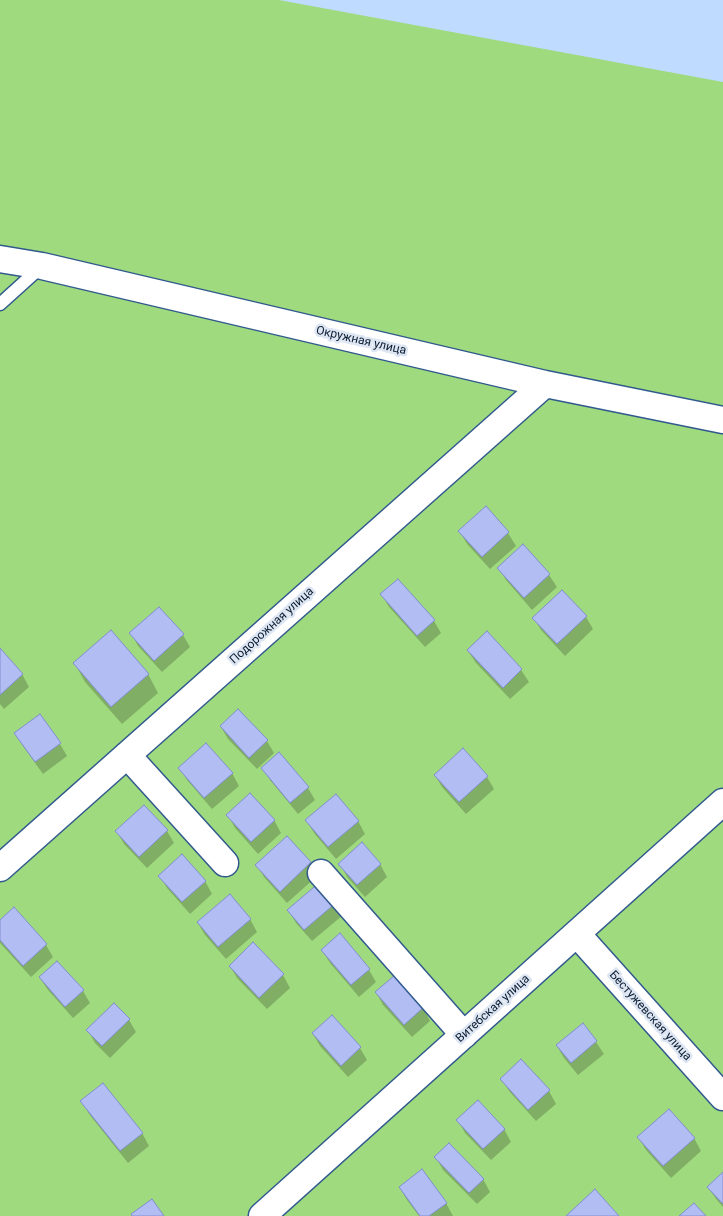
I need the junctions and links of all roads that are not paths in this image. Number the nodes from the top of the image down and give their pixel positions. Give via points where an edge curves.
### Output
1 (0, 260) edge
2 (42, 266) junction
3 (0, 304) edge
4 (545, 384) junction
5 (723, 420) edge
6 (128, 755) junction
7 (723, 802) edge
8 (225, 863) dead end
9 (0, 868) edge
10 (321, 873) dead end
11 (577, 934) junction
12 (464, 1035) junction
13 (723, 1097) edge
14 (262, 1216) edge

1 - 2 street, Окружная улица
2 - 3 lane
2 - 4 street, Окружная улица
4 - 5 street, Окружная улица
4 - 6 street, Подорожная улица
6 - 8 street
6 - 9 street, Подорожная улица
7 - 11 street, Витебская улица
10 - 12 street
11 - 12 street, Витебская улица
11 - 13 street, Бестужевская улица
12 - 14 street, Витебская улица

